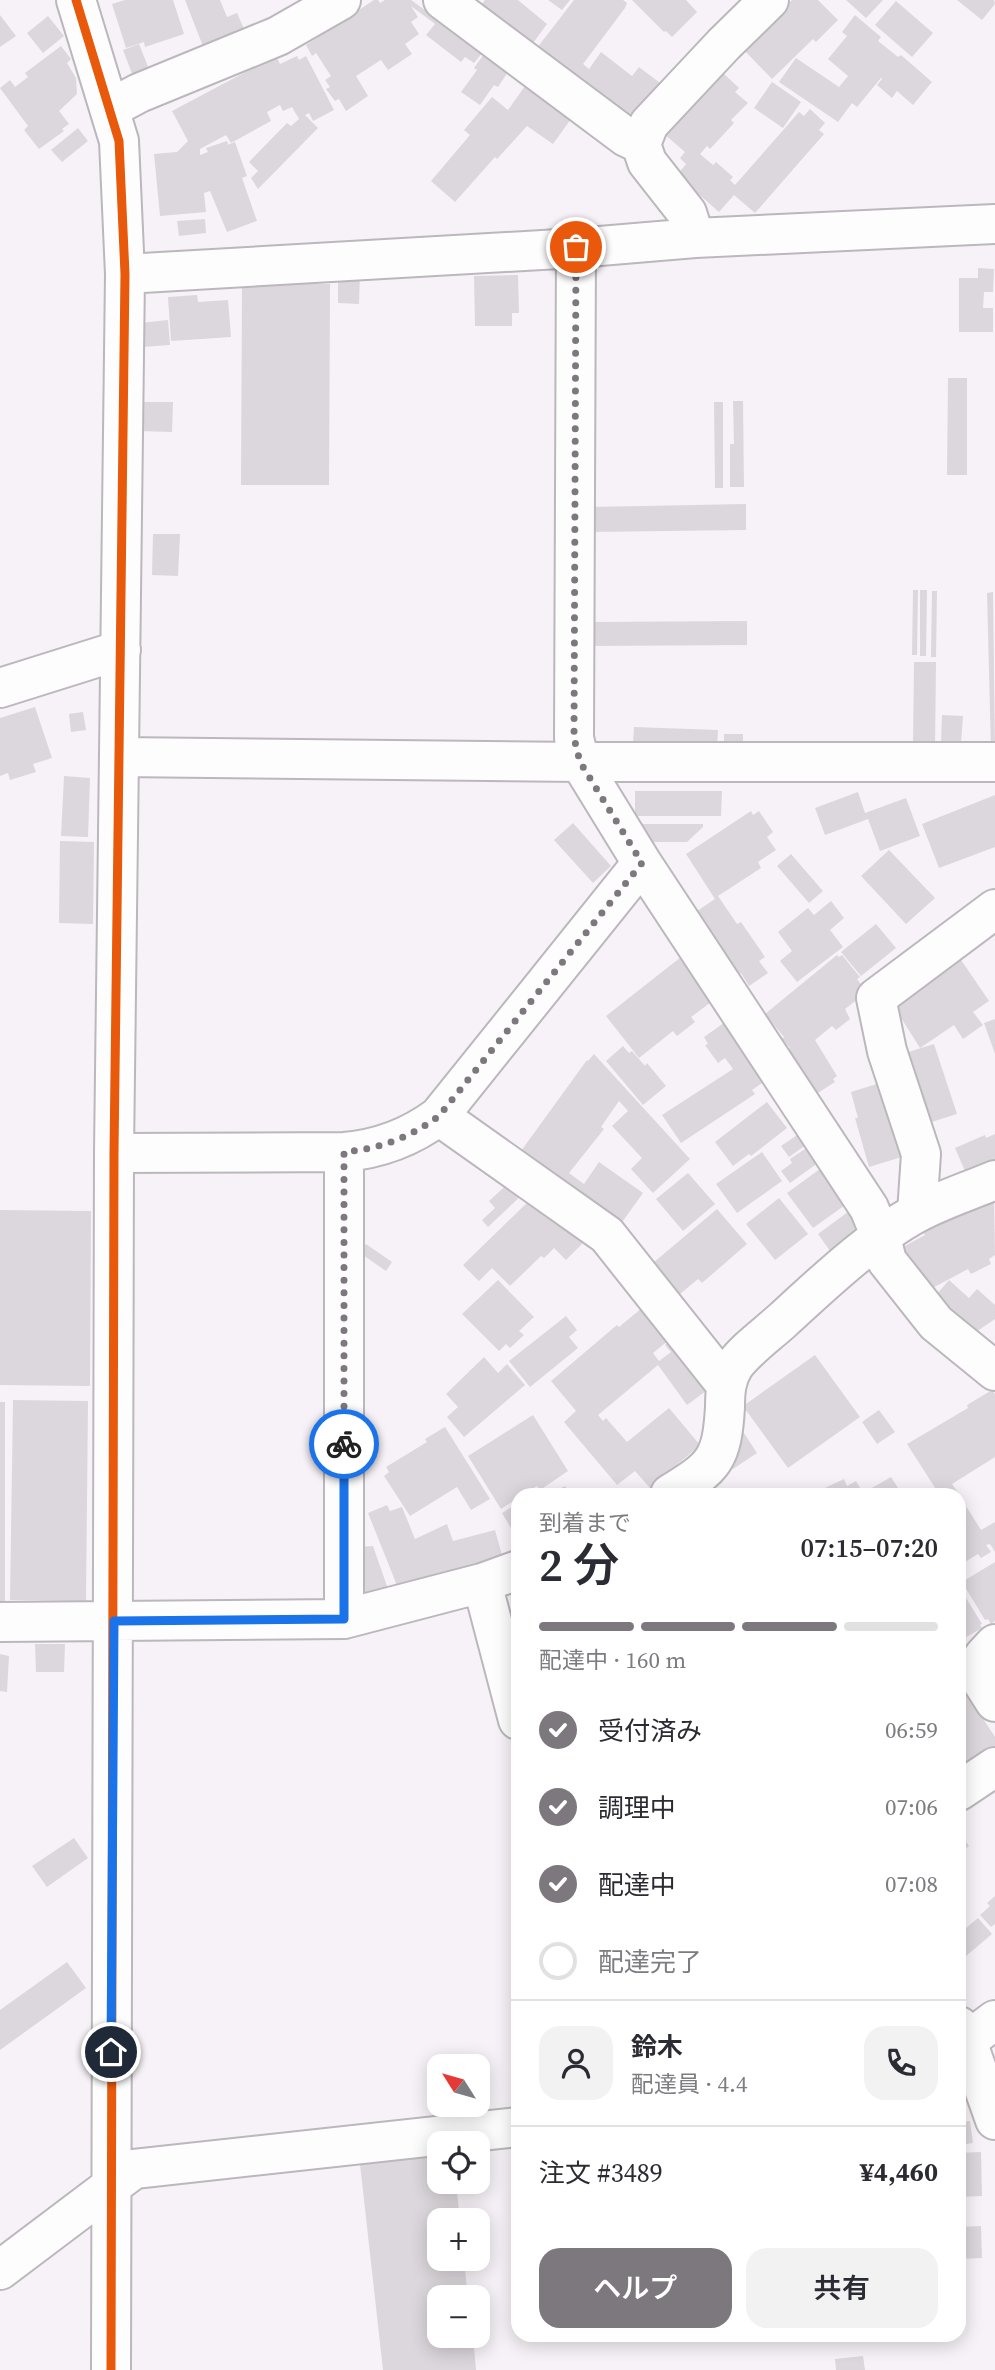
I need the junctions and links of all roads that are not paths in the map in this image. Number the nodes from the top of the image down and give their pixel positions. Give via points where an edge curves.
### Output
1 (76, 0) edge
2 (341, 0) edge
3 (443, 0) edge
4 (769, 0) edge
5 (111, 108) junction
6 (641, 144) junction
7 (995, 224) edge
8 (695, 238) junction
9 (576, 247) junction
10 (125, 274) junction
11 (121, 650) junction
12 (0, 688) edge
13 (120, 757) junction
14 (580, 762) junction
15 (995, 762) edge
16 (642, 863) junction
17 (995, 909) edge
18 (439, 1116) junction
19 (344, 1152) junction
20 (114, 1153) junction
21 (995, 1180) edge
22 (917, 1213) junction
23 (881, 1237) junction
24 (995, 1371) edge
25 (726, 1385) junction
26 (689, 1488) edge
27 (511, 1573) edge
28 (482, 1583) junction
29 (344, 1619) junction
30 (114, 1621) junction
31 (0, 1622) edge
32 (995, 1644) edge
33 (511, 1693) edge
34 (995, 1702) edge
35 (995, 1767) edge
36 (966, 1786) edge
37 (974, 2029) edge
38 (969, 2078) edge
39 (995, 2120) edge
40 (511, 2128) edge
41 (110, 2187) junction
42 (0, 2270) edge
43 (111, 2370) edge

1 - 5 street
2 - 5 street via 278,36
3 - 6 street
4 - 6 street via 649,124
5 - 10 street via 119,141
6 - 8 street via 647,162 687,214
7 - 8 street
8 - 9 street
9 - 10 street
9 - 14 street via 574,738
10 - 11 street
11 - 12 street
11 - 13 street
13 - 14 street
13 - 20 street
14 - 15 street
14 - 16 street
16 - 18 street
16 - 23 street via 869,1208
17 - 22 street via 876,998 887,1051 921,1154
18 - 19 street via 418,1132 368,1150
18 - 25 street via 607,1236
19 - 20 street
19 - 29 street
20 - 30 street
21 - 22 street
22 - 23 street
23 - 24 street via 887,1261 936,1323
23 - 25 street via 736,1363
25 - 26 street via 718,1454
27 - 28 street
28 - 29 street
28 - 33 street
29 - 30 street
30 - 31 street
30 - 41 street
32 - 34 street via 983,1657 979,1677
35 - 36 street
37 - 38 street
38 - 39 street
40 - 41 street via 134,2169
41 - 42 street
41 - 43 street

